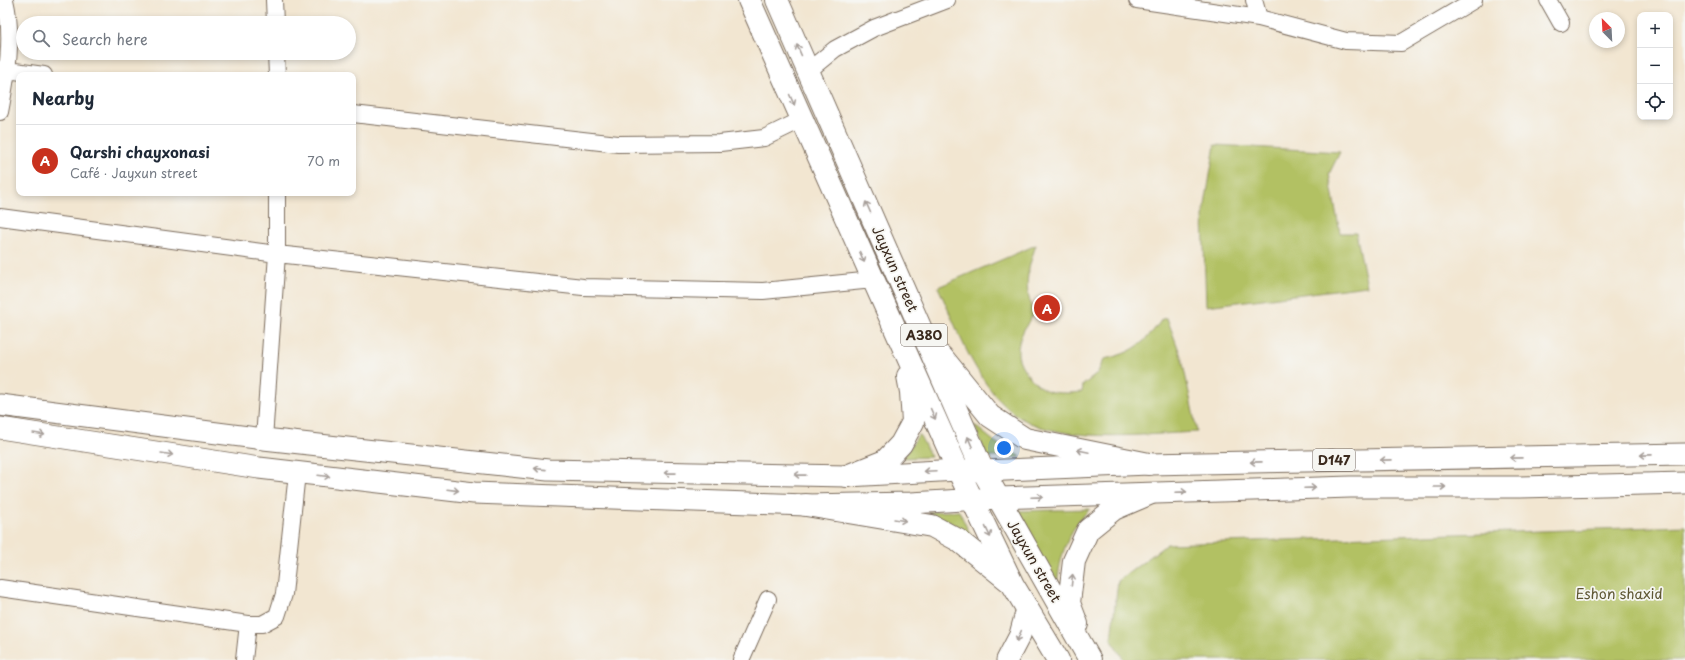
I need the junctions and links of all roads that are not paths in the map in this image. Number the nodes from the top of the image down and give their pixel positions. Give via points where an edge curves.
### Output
1 (5, 0) edge
2 (274, 0) edge
3 (749, 0) edge
4 (776, 0) edge
5 (947, 0) edge
6 (1137, 0) edge
7 (1254, 0) edge
8 (1474, 0) edge
9 (1548, 0) edge
10 (275, 16) edge
11 (1259, 18) junction
12 (1561, 23) dead end
13 (276, 60) edge
14 (4, 70) edge
15 (808, 71) junction
16 (20, 72) edge
17 (277, 72) edge
18 (0, 112) edge
19 (356, 114) edge
20 (801, 120) junction
21 (277, 196) edge
22 (0, 217) edge
23 (277, 254) junction
24 (873, 280) junction
25 (924, 335) junction
26 (901, 343) junction
27 (0, 405) edge
28 (0, 428) edge
29 (264, 439) junction
30 (1685, 454) edge
31 (1149, 464) junction
32 (958, 470) junction
33 (983, 470) junction
34 (297, 473) junction
35 (847, 476) junction
36 (1685, 483) edge
37 (1149, 494) junction
38 (998, 498) junction
39 (973, 499) junction
40 (806, 505) junction
41 (1013, 585) junction
42 (0, 588) edge
43 (768, 599) dead end
44 (1027, 609) junction
45 (248, 624) junction
46 (1090, 659) edge
47 (244, 660) edge
48 (741, 660) edge
49 (1007, 660) edge
50 (1058, 660) edge

1 - 14 street via 10,19
2 - 10 street
3 -> 20 highway, Jayxun street / A380
15 -> 4 highway, Jayxun street / A380
5 - 15 street via 874,28 835,49
6 - 11 street
7 - 11 street
8 - 11 street via 1401,43 1346,41
9 - 12 street
13 - 17 street
14 - 16 street
14 - 18 street
25 -> 15 highway, Jayxun street / A380
19 - 20 street via 618,144 720,143 764,138
20 -> 24 highway, Jayxun street / A380
21 - 23 street
22 - 23 street
23 - 24 street via 583,287 763,291
23 - 29 street
24 - 26 highway, Jayxun street / A380
31 -> 25 highway via 1025,439 990,416
33 -> 25 highway, Jayxun street / A380
26 -> 32 highway, Jayxun street / A380
26 - 35 highway via 911,392 913,422 901,444 885,461
27 - 29 main road
28 -> 34 main road
35 -> 29 main road via 548,470
30 -> 31 main road, D147
31 - 33 main road, D147
32 - 33 main road
32 -> 35 main road
32 - 39 highway, Jayxun street / A380
33 - 38 highway, Jayxun street / A380
34 -> 40 main road via 474,493
34 - 45 street via 284,594 277,616 262,624
37 -> 36 main road, D147 via 1350,487 1520,487
38 -> 37 main road, D147
46 -> 37 highway via 1069,604 1074,561 1088,530 1114,509
38 - 39 main road
38 - 46 highway, Jayxun street / A380
39 - 40 main road
39 -> 41 highway, Jayxun street / A380
40 -> 41 highway via 932,526 958,540
41 - 44 highway, Jayxun street / A380
42 - 45 street
43 - 48 street
44 -> 49 main road via 1020,635
44 - 50 highway, Jayxun street / A380
45 - 47 street

